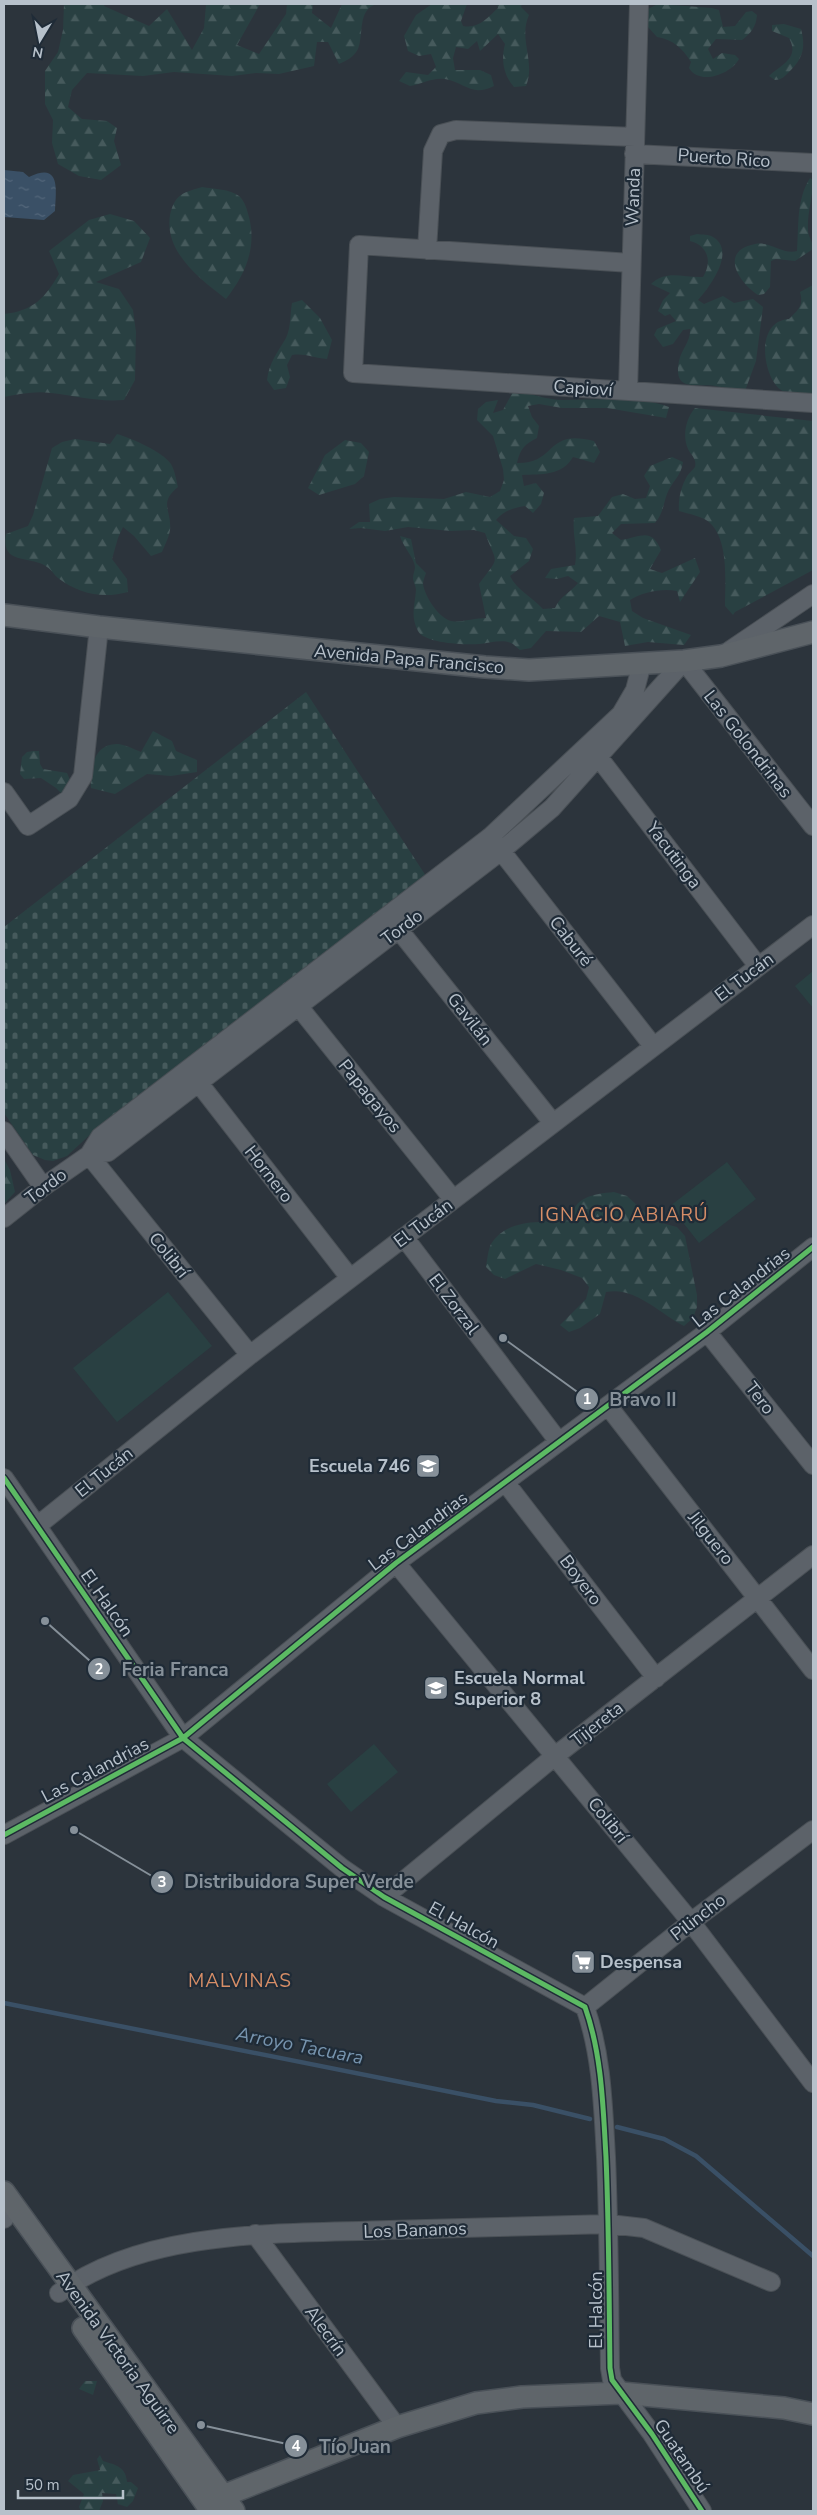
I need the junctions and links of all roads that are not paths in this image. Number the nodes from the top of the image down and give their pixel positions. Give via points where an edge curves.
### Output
1 (639, 4) edge
2 (635, 145) junction
3 (813, 163) edge
4 (427, 250) junction
5 (631, 263) junction
6 (628, 391) junction
7 (813, 404) edge
8 (813, 594) edge
9 (4, 615) edge
10 (99, 627) junction
11 (813, 632) edge
12 (721, 656) junction
13 (684, 661) junction
14 (642, 663) junction
15 (594, 751) junction
16 (4, 792) edge
17 (813, 826) edge
18 (490, 836) junction
19 (501, 851) junction
20 (388, 915) junction
21 (813, 925) edge
22 (399, 929) junction
23 (758, 966) junction
24 (288, 992) junction
25 (298, 1006) junction
26 (653, 1046) junction
27 (193, 1076) junction
28 (553, 1123) junction
29 (4, 1131) edge
30 (89, 1155) junction
31 (43, 1187) junction
32 (453, 1199) junction
33 (4, 1218) edge
34 (404, 1237) junction
35 (812, 1251) edge
36 (350, 1278) junction
37 (707, 1332) junction
38 (250, 1355) junction
39 (608, 1406) junction
40 (559, 1442) junction
41 (813, 1465) edge
42 (4, 1478) edge
43 (505, 1482) junction
44 (37, 1526) junction
45 (813, 1556) edge
46 (396, 1563) junction
47 (758, 1598) junction
48 (813, 1670) edge
49 (656, 1678) junction
50 (183, 1738) junction
51 (555, 1756) junction
52 (813, 1830) edge
53 (4, 1835) edge
54 (384, 1897) junction
55 (691, 1922) junction
56 (585, 2007) junction
57 (813, 2082) edge
58 (4, 2192) edge
59 (4, 2217) edge
60 (609, 2224) junction
61 (255, 2234) junction
62 (771, 2282) dead end
63 (64, 2289) junction
64 (621, 2393) junction
65 (813, 2414) edge
66 (397, 2427) junction
67 (219, 2506) edge
68 (702, 2511) edge

1 - 2 street, Wanda
2 - 3 street, Puerto Rico
2 - 4 street, Puerto Rico via 456,130 441,134 433,151
2 - 5 street, Wanda
4 - 5 street
4 - 6 street, Capioví via 359,246 353,372
5 - 6 street, Wanda
6 - 7 street, Capioví
8 - 12 street
9 - 10 main road, Avenida Papa Francisco
10 - 14 main road, Avenida Papa Francisco via 529,670
10 - 16 street via 83,776 69,799 28,826
11 - 12 main road, Avenida Papa Francisco
12 - 13 main road, Avenida Papa Francisco
13 - 14 main road, Avenida Papa Francisco
13 - 15 street, Tordo
13 - 17 street, Las Golondrinas
14 - 15 street, Tordo via 635,690
15 - 18 street, Tordo
15 - 19 street, Tordo via 552,808
15 - 23 street, Yacutinga
18 - 19 street, Caburé
18 - 20 street, Tordo
19 - 22 street, Tordo
19 - 26 street, Caburé
20 - 22 street, Gavilán
20 - 24 street, Tordo
21 - 23 street, El Tucán
22 - 25 street, Tordo
22 - 28 street, Gavilán
23 - 26 street, El Tucán
24 - 25 street, Papagayos
24 - 27 street, Tordo
25 - 27 street, Tordo
25 - 32 street, Papagayos
26 - 28 street, El Tucán
27 - 30 street, Tordo via 100,1137
27 - 36 street, Hornero
28 - 32 street, El Tucán
29 - 31 street
30 - 31 street, Tordo
30 - 38 street, Colibrí
31 - 33 street, Tordo
32 - 34 street, El Tucán
34 - 36 street, El Tucán
34 - 40 street, El Zorzal
35 - 37 street, Las Calandrias
36 - 38 street, El Tucán
37 - 39 street, Las Calandrias
37 - 41 street, Tero
38 - 44 street, El Tucán
39 - 40 street, Las Calandrias
39 - 47 street, Jilguero
40 - 43 street, Las Calandrias
42 - 44 street, El Halcón
43 - 46 street, Las Calandrias
43 - 49 street, Boyero
44 - 50 street, El Halcón
45 - 47 street, Tijereta
46 - 50 street, Las Calandrias
46 - 51 street, Colibrí
47 - 48 street, Jilguero
47 - 49 street, Tijereta
49 - 51 street, Tijereta
50 - 53 street, Las Calandrias
50 - 54 street, El Halcón via 342,1868
51 - 54 street, Tijereta
51 - 55 street, Colibrí
52 - 55 street, Pilincho
54 - 56 street, El Halcón
55 - 56 street, Pilincho
55 - 57 street, Colibrí
56 - 60 street, El Halcón via 594,2033 603,2092
58 - 63 main road, Avenida Victoria Aguirre
59 - 63 main road, Avenida Victoria Aguirre
60 - 61 street, Los Bananos
60 - 62 street, Los Bananos via 644,2228
60 - 64 street, El Halcón via 610,2368 612,2380
61 - 63 street, Los Bananos via 159,2249 130,2257 85,2275
61 - 66 street, Alecrín
63 - 67 main road, Avenida Victoria Aguirre
64 - 65 main road via 784,2408
64 - 66 main road via 522,2397 476,2403
64 - 68 street, Guatambú
66 - 67 main road

